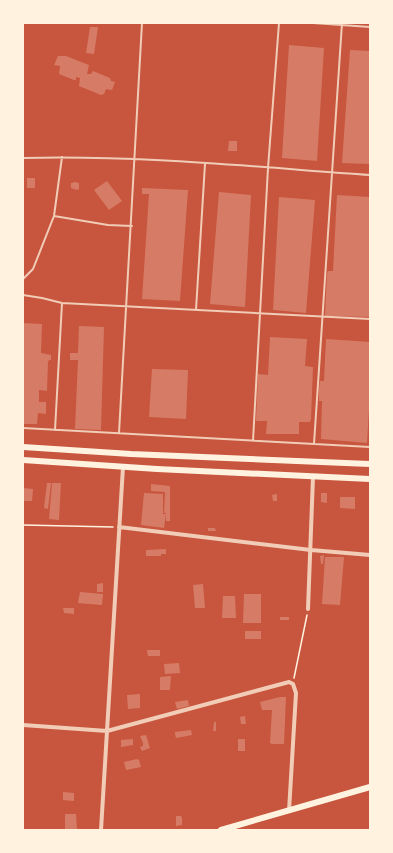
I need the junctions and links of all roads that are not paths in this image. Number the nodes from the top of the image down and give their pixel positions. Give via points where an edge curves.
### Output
1 (142, 23) edge
2 (279, 23) edge
3 (313, 23) edge
4 (342, 24) edge
5 (370, 27) edge
6 (62, 157) junction
7 (23, 158) edge
8 (134, 159) junction
9 (205, 164) junction
10 (268, 168) junction
11 (332, 172) junction
12 (370, 175) edge
13 (54, 216) junction
14 (132, 226) junction
15 (23, 279) edge
16 (23, 295) edge
17 (62, 303) junction
18 (127, 306) junction
19 (196, 310) junction
20 (260, 313) junction
21 (323, 316) junction
22 (370, 319) edge
23 (23, 428) edge
24 (55, 430) junction
25 (119, 433) junction
26 (253, 441) junction
27 (314, 444) junction
28 (23, 447) edge
29 (370, 447) edge
30 (23, 460) edge
31 (370, 464) edge
32 (123, 467) junction
33 (313, 477) junction
34 (370, 479) edge
35 (119, 527) junction
36 (311, 550) junction
37 (370, 555) edge
38 (308, 609) road end
39 (23, 725) edge
40 (107, 731) junction
41 (370, 787) edge
42 (289, 811) junction
43 (101, 830) edge
44 (221, 830) edge

1 - 8 lane
2 - 10 lane
3 - 4 lane
4 - 5 lane
4 - 11 lane
6 - 7 lane
6 - 8 lane
6 - 13 lane
8 - 9 lane
8 - 14 lane
9 - 10 lane
9 - 19 lane
10 - 11 lane
10 - 20 lane
11 - 12 lane
11 - 21 lane
13 - 14 lane via 108,225
13 - 15 lane via 33,269
14 - 18 lane
16 - 17 lane
17 - 18 lane
17 - 24 lane
18 - 19 lane
18 - 25 lane
19 - 20 lane
20 - 21 lane
20 - 26 lane
21 - 22 lane
21 - 27 lane
23 - 24 lane
24 - 25 lane
25 - 26 lane
26 - 27 lane
27 - 29 lane
28 - 31 main road
30 - 32 main road
32 - 33 main road
32 - 35 street
33 - 34 main road
33 - 36 street
35 - 36 street
35 - 40 street
36 - 37 street
36 - 38 street
39 - 40 street
40 - 42 street via 289,682 293,684 296,693
40 - 43 street
41 - 42 main road
42 - 44 main road

